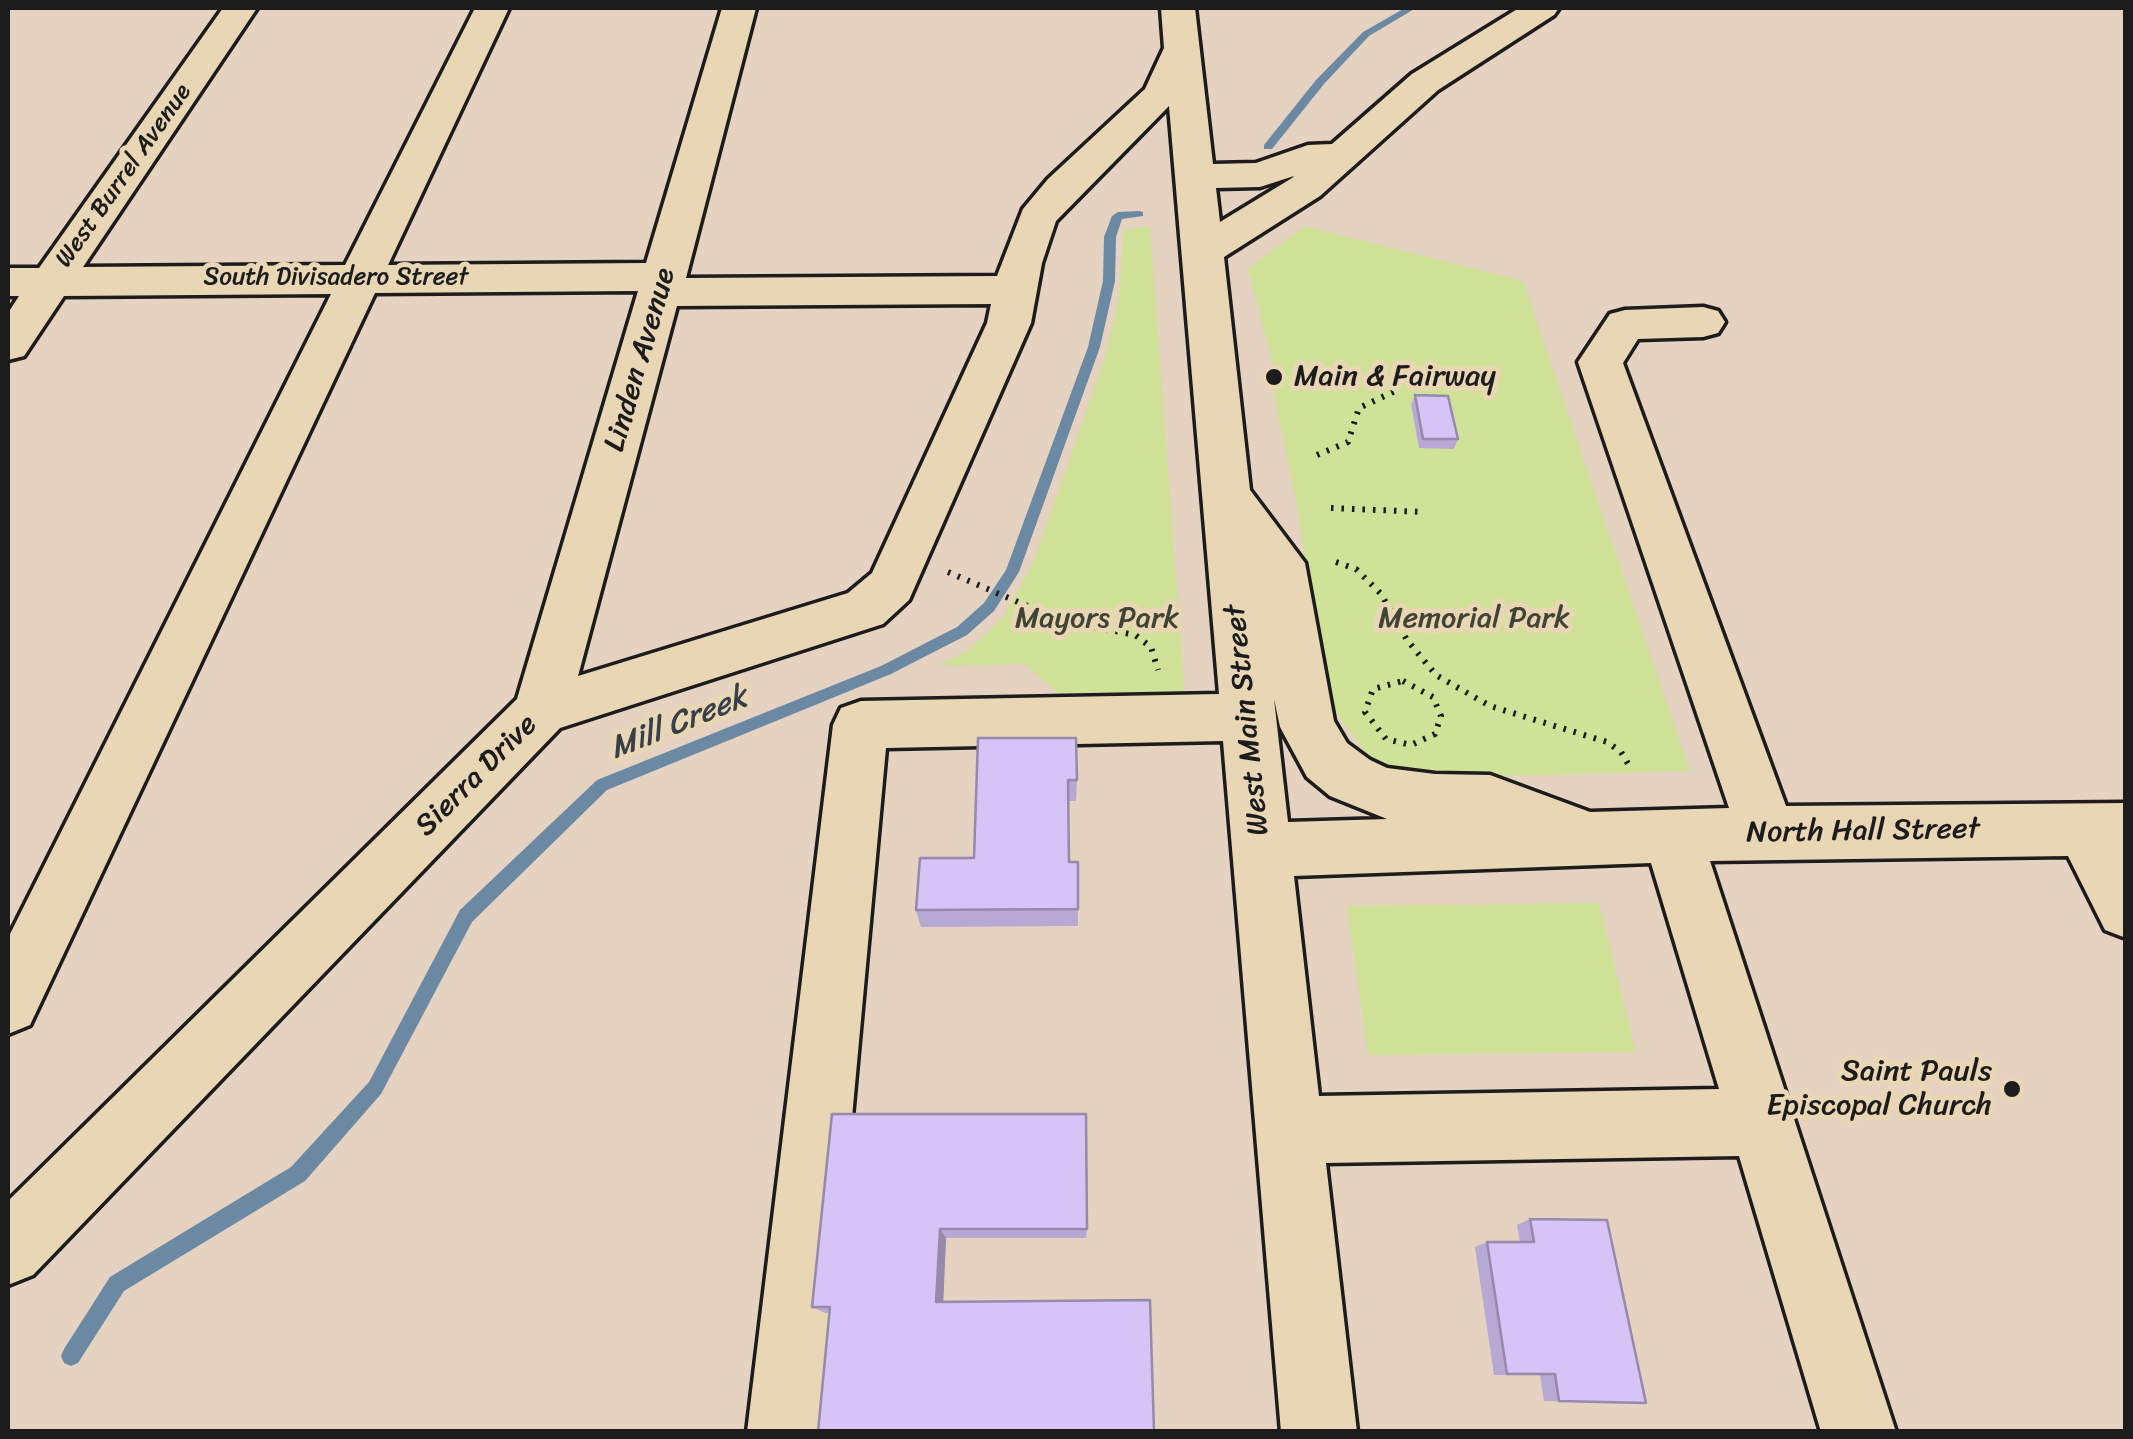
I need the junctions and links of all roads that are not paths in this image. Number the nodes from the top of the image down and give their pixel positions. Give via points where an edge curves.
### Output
1 (240, 8) edge
2 (492, 8) edge
3 (739, 8) edge
4 (1178, 8) edge
5 (1542, 8) edge
6 (1181, 49) junction
7 (1366, 134) junction
8 (1191, 163) junction
9 (1062, 188) junction
10 (1200, 253) junction
11 (1017, 276) junction
12 (358, 277) junction
13 (665, 278) junction
14 (52, 281) junction
15 (8, 282) edge
16 (1703, 322) dead end
17 (8, 345) edge
18 (1223, 491) junction
19 (540, 711) junction
20 (1246, 717) junction
21 (2105, 829) edge
22 (1766, 832) junction
23 (1672, 835) junction
24 (1601, 839) junction
25 (1262, 850) junction
26 (2126, 910) edge
27 (8, 1003) edge
28 (1762, 1122) junction
29 (1290, 1130) junction
30 (8, 1250) edge
31 (785, 1432) edge
32 (1319, 1432) edge
33 (1859, 1432) edge

1 - 14 street, West Burrel Avenue
2 - 12 street
3 - 13 street, Linden Avenue
4 - 6 street, West Main Street
5 - 7 street via 1425,82
6 - 8 street, West Main Street
6 - 9 street via 1161,93
7 - 8 street via 1275,172
7 - 10 street via 1306,187
8 - 9 street via 1128,154
8 - 10 street, West Main Street
9 - 11 street via 1037,218
10 - 18 street, West Main Street
11 - 13 street, South Divisadero Street
11 - 19 street, Sierra Drive via 1009,323 891,586 865,609
12 - 13 street, South Divisadero Street
12 - 14 street, South Divisadero Street
12 - 27 street
13 - 19 street, Linden Avenue
14 - 15 street, South Divisadero Street
14 - 17 street, West Burrel Avenue
16 - 22 street via 1625,325 1600,362
18 - 20 street, West Main Street
18 - 24 street, North Hall Street via 1280,563 1298,688 1308,727 1327,760 1382,792 1490,801
19 - 30 street, Sierra Drive
20 - 25 street, West Main Street
20 - 31 street via 861,725
21 - 22 street, North Hall Street
21 - 26 street
22 - 23 street, North Hall Street
23 - 24 street, North Hall Street
23 - 28 street
24 - 25 street, North Hall Street
25 - 29 street, West Main Street
28 - 29 street
28 - 33 street
29 - 32 street, West Main Street

